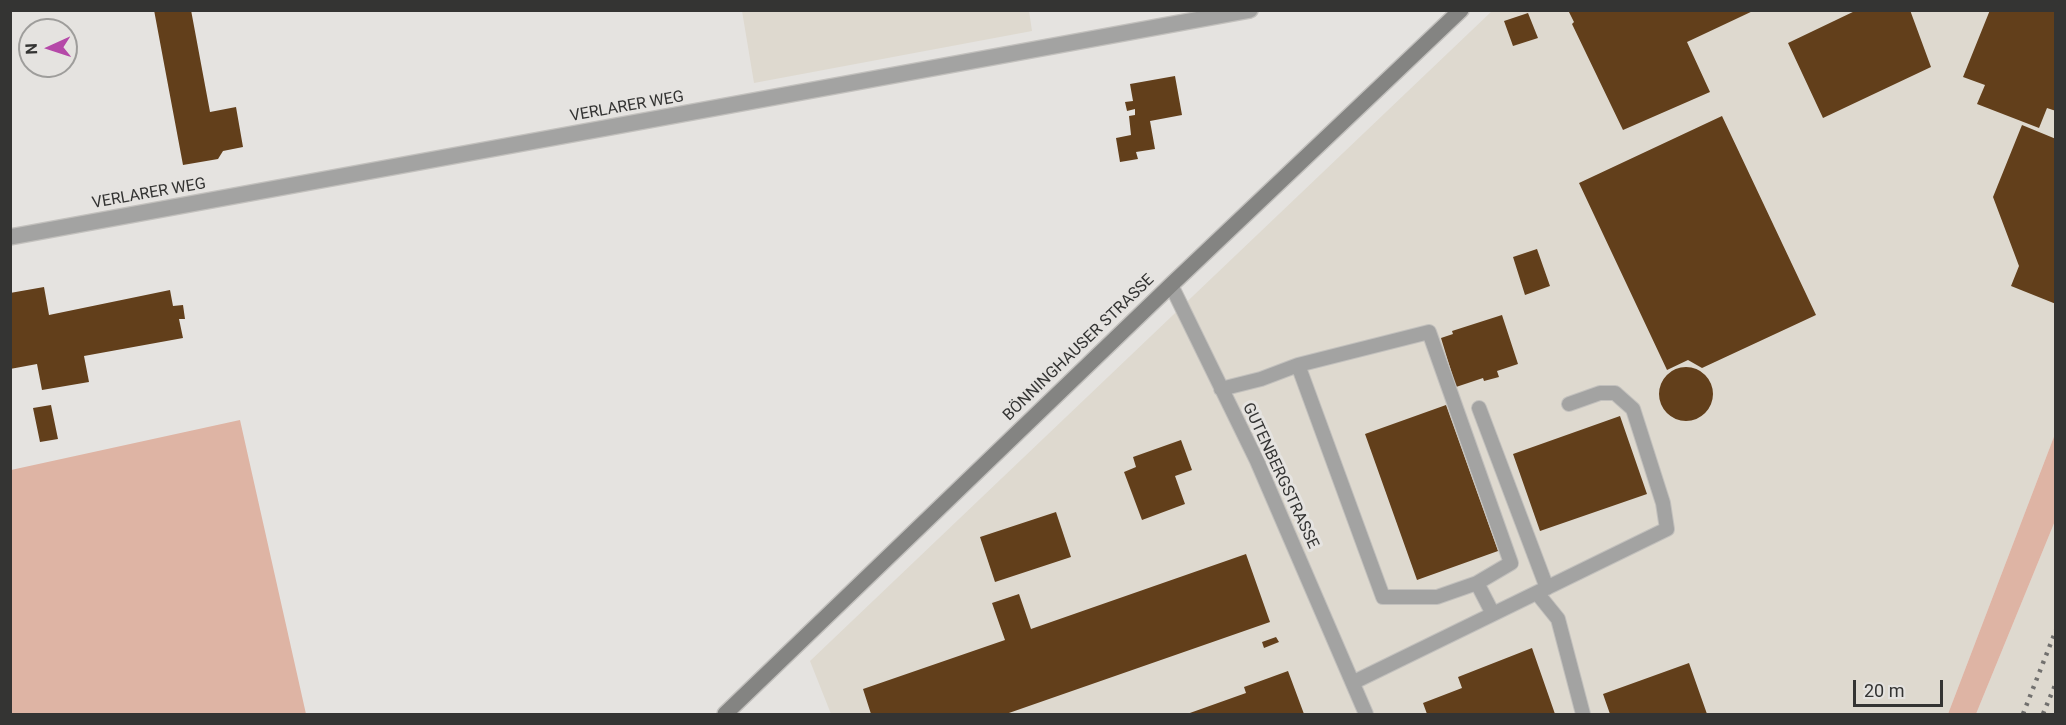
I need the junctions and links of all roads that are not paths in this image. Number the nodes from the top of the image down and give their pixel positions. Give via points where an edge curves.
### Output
1 (1250, 10) edge
2 (1461, 10) edge
3 (10, 237) edge
4 (1171, 285) junction
5 (1298, 365) junction
6 (1221, 389) junction
7 (1569, 404) dead end
8 (1479, 408) dead end
9 (1477, 583) junction
10 (1542, 591) junction
11 (1493, 615) junction
12 (1354, 682) junction
13 (725, 714) edge
14 (1366, 714) edge
15 (1583, 714) edge

1 - 3 street, VERLARER WEG
2 - 4 main road, BÖNNINGHAUSER STRASSE
4 - 6 lane, GUTENBERGSTRASSE
4 - 13 main road, BÖNNINGHAUSER STRASSE
5 - 6 lane
5 - 9 lane via 1383,597 1437,597
5 - 9 lane via 1429,332 1511,563
6 - 12 lane, GUTENBERGSTRASSE via 1257,461
7 - 10 lane via 1600,393 1616,393 1633,409 1663,503 1667,530
8 - 10 lane
9 - 11 lane
10 - 11 lane
10 - 15 lane via 1558,619
11 - 12 lane
12 - 14 lane, GUTENBERGSTRASSE

